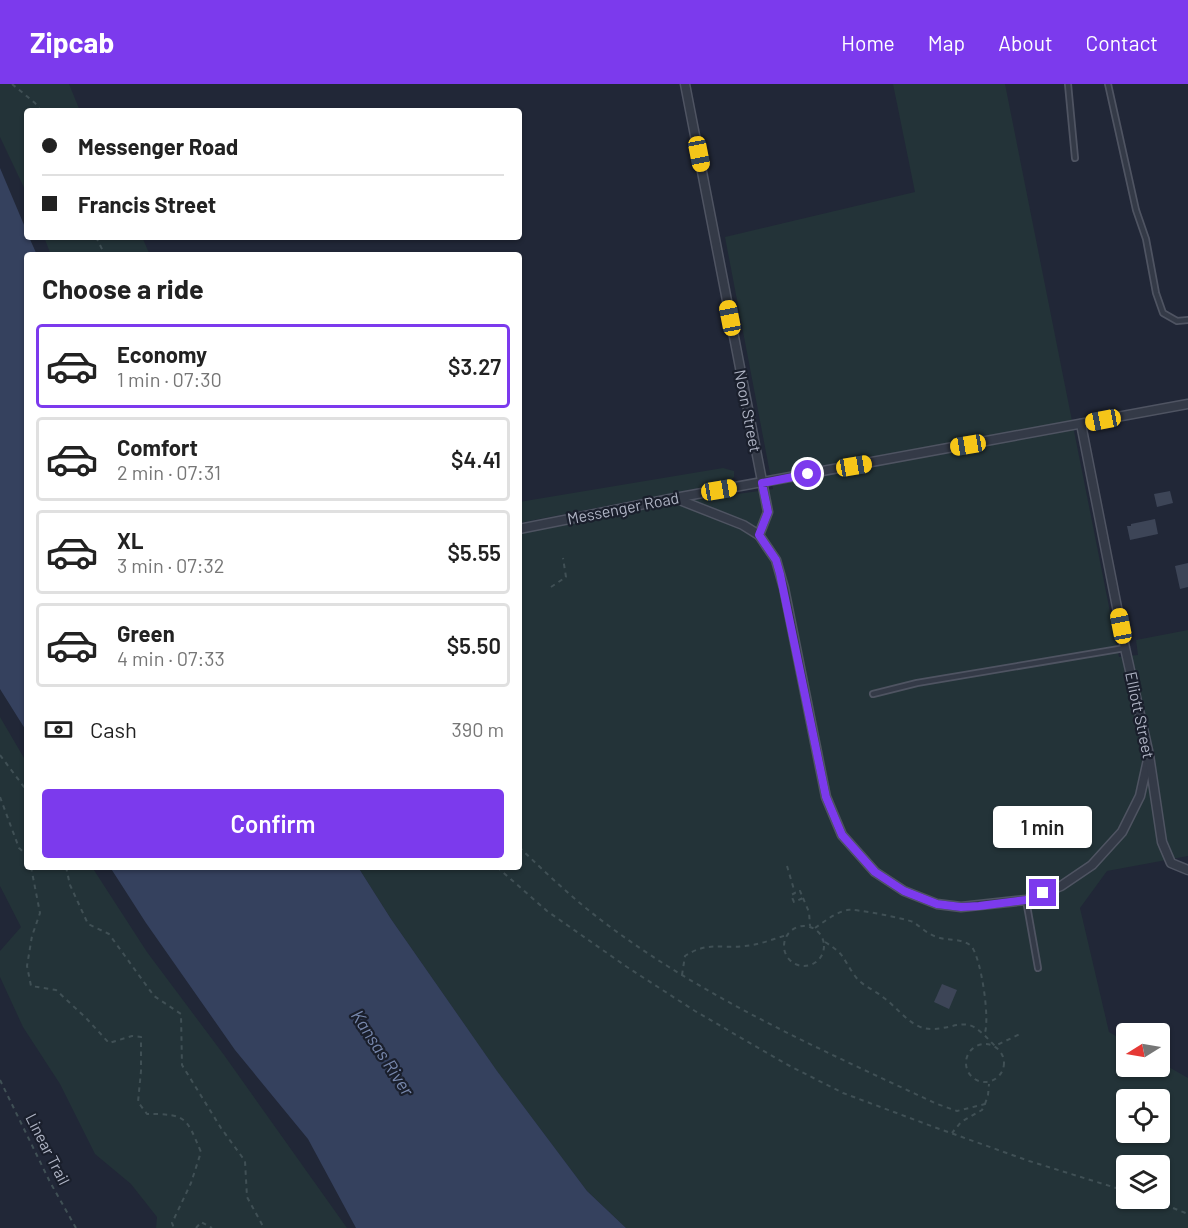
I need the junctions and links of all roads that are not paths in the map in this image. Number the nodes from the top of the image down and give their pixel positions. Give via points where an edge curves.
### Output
1 (685, 84) edge
2 (1068, 84) edge
3 (1108, 84) edge
4 (1075, 158) dead end
5 (1188, 320) edge
6 (1188, 404) edge
7 (1082, 424) junction
8 (762, 483) junction
9 (675, 498) junction
10 (522, 528) edge
11 (759, 535) junction
12 (1125, 648) junction
13 (873, 694) dead end
14 (1149, 754) junction
15 (1188, 870) edge
16 (1026, 900) junction
17 (1038, 968) dead end

1 - 8 street, Noon Street
2 - 4 lane
3 - 5 lane via 1156,294 1163,313 1177,321
6 - 7 street, Messenger Road
7 - 8 street, Messenger Road
7 - 12 street, Elliott Street
8 - 9 street, Messenger Road
8 - 11 street, Noon Street via 768,512
9 - 10 street, Messenger Road
9 - 11 street
11 - 16 street via 779,569 826,797 842,835 875,872 920,898 961,907
12 - 13 lane
12 - 14 street, Elliott Street
14 - 15 street, Elliott Street via 1162,842 1171,863
14 - 16 street via 1140,796 1122,832 1092,865 1061,886
16 - 17 lane

